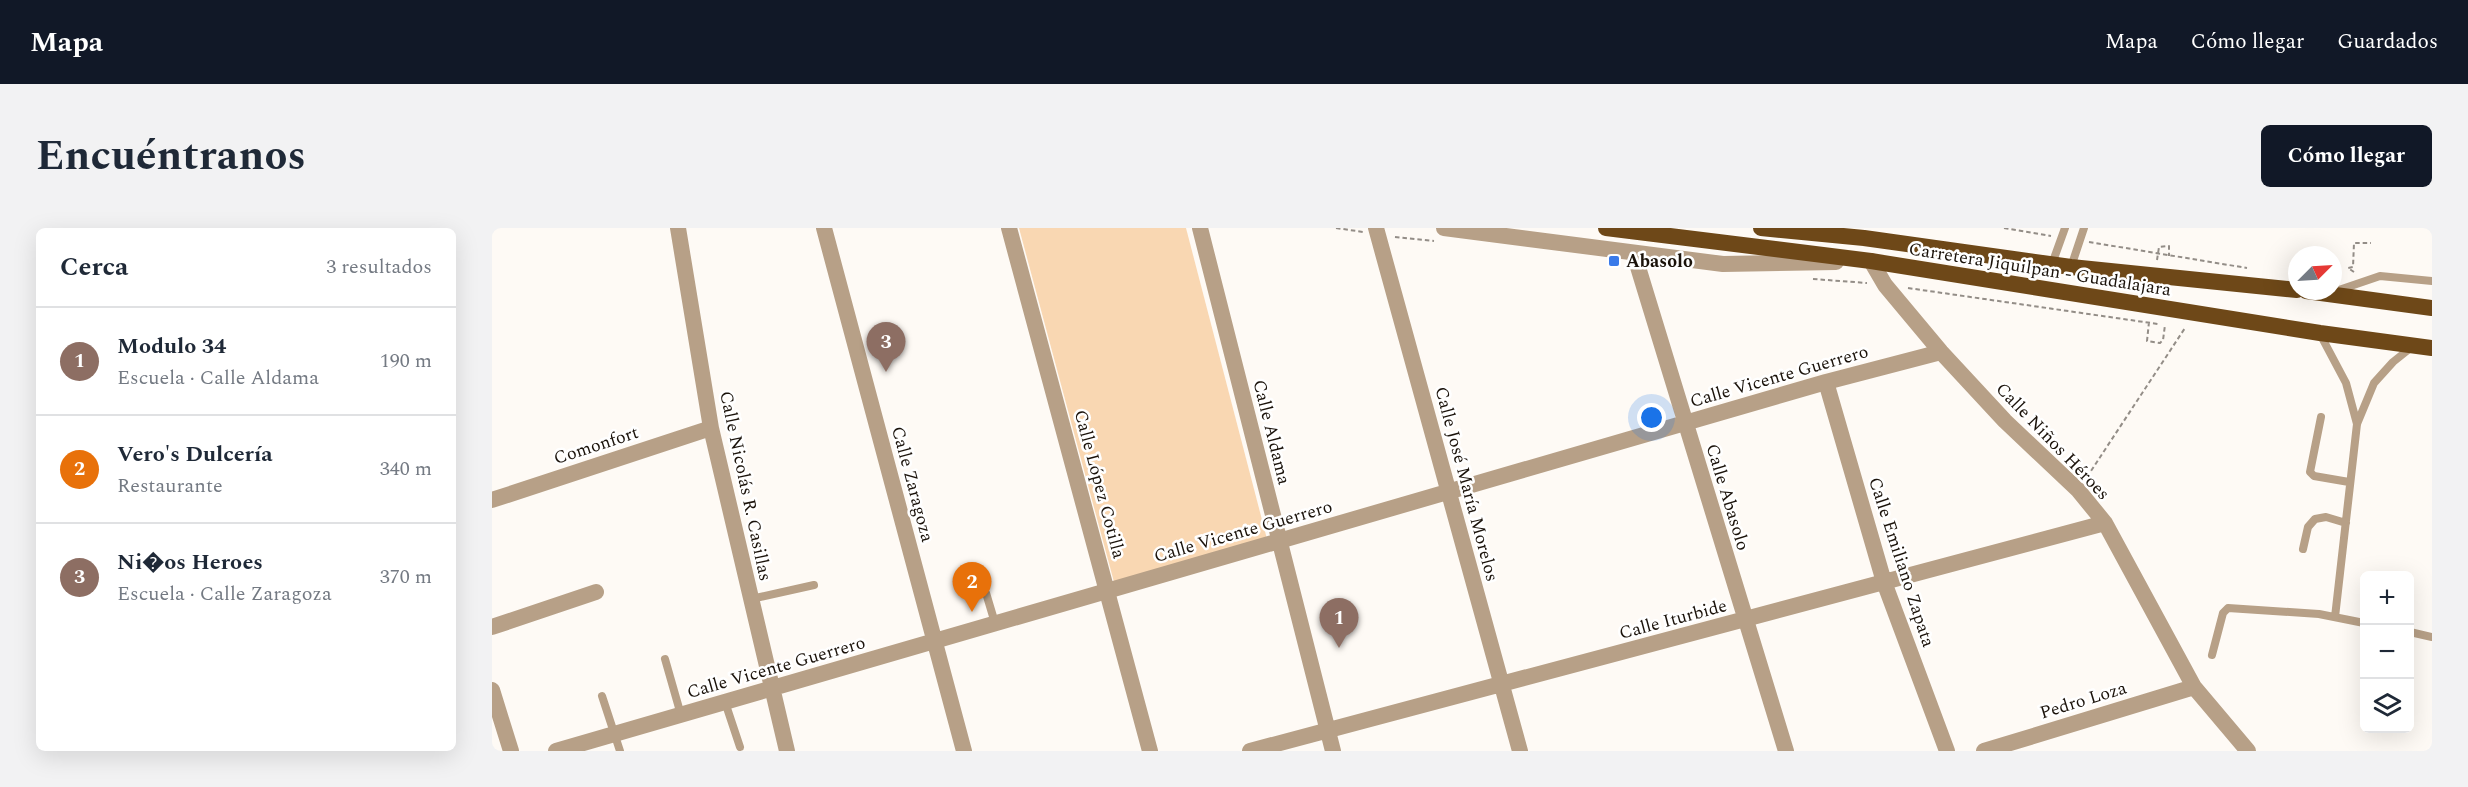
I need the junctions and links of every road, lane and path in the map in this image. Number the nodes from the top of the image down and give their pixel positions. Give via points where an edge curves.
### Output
1 (678, 228) edge
2 (824, 228) edge
3 (1009, 228) edge
4 (1200, 228) edge
5 (1376, 228) edge
6 (1443, 228) edge
7 (1606, 228) edge
8 (1761, 228) edge
9 (1808, 228) edge
10 (2004, 228) edge
11 (2065, 228) edge
12 (2084, 228) edge
13 (1859, 233) edge
14 (2061, 238) junction
15 (2079, 241) junction
16 (2372, 243) dead end
17 (2158, 253) dead end
18 (1634, 254) junction
19 (2169, 256) junction
20 (1871, 261) junction
21 (2052, 264) junction
22 (2071, 267) junction
23 (2348, 268) dead end
24 (2250, 269) dead end
25 (2432, 280) edge
26 (2288, 289) edge
27 (2342, 289) edge
28 (2342, 295) edge
29 (2432, 308) edge
30 (2165, 325) dead end
31 (2185, 328) dead end
32 (2320, 333) junction
33 (2147, 338) dead end
34 (2413, 346) junction
35 (2432, 348) edge
36 (1941, 352) junction
37 (1826, 382) junction
38 (2321, 417) dead end
39 (1686, 423) junction
40 (2357, 424) junction
41 (711, 428) junction
42 (2349, 482) junction
43 (2078, 490) junction
44 (1449, 492) junction
45 (492, 500) edge
46 (2105, 523) junction
47 (2346, 523) junction
48 (1280, 541) junction
49 (2303, 549) dead end
50 (1884, 582) junction
51 (814, 585) dead end
52 (1109, 591) junction
53 (596, 592) dead end
54 (986, 593) dead end
55 (751, 599) junction
56 (2335, 617) junction
57 (1745, 619) junction
58 (2360, 622) edge
59 (995, 623) junction
60 (492, 627) edge
61 (2414, 633) edge
62 (2432, 637) edge
63 (935, 641) junction
64 (2212, 655) dead end
65 (665, 659) dead end
66 (1502, 685) junction
67 (2194, 687) junction
68 (772, 688) junction
69 (492, 690) edge
70 (602, 696) dead end
71 (725, 702) junction
72 (495, 707) edge
73 (681, 715) junction
74 (1328, 731) junction
75 (617, 743) edge
76 (588, 747) edge
77 (740, 747) dead end
78 (511, 751) edge
79 (555, 751) edge
80 (787, 751) edge
81 (964, 751) edge
82 (1150, 751) edge
83 (1250, 751) edge
84 (1333, 751) edge
85 (1520, 751) edge
86 (1786, 751) edge
87 (1947, 751) edge
88 (1983, 751) edge
89 (2248, 751) edge

1 - 41 street, Calle Nicolás R. Casillas
2 - 63 street, Calle Zaragoza
3 - 52 street, Calle López Cotilla
4 - 48 street, Calle Aldama
5 - 44 street, Calle José María Morelos
6 - 18 street
7 - 20 highway, Carretera Jiquilpan - Guadalajara
8 - 13 highway, Carretera Jiquilpan - Guadalajara
9 - 13 street
10 - 14 path
11 - 14 lane
12 - 15 lane
13 - 21 highway, Carretera Jiquilpan - Guadalajara
14 - 21 lane
15 - 19 path
15 - 22 lane
16 - 23 path via 2354,243 2353,267
17 - 19 path via 2159,247 2169,246
18 - 20 street via 1723,264
18 - 39 street, Calle Abasolo
19 - 24 path
20 - 32 highway, Carretera Jiquilpan - Guadalajara
20 - 36 street, Calle Niños Héroes via 1885,285
21 - 22 highway, Carretera Jiquilpan - Guadalajara
22 - 26 highway, Carretera Jiquilpan - Guadalajara
25 - 27 lane via 2380,276
28 - 29 highway
30 - 33 path via 2162,343
31 - 43 path
32 - 34 highway, Carretera Jiquilpan - Guadalajara
32 - 40 lane via 2346,383
34 - 35 highway, Carretera Jiquilpan - Guadalajara
34 - 40 lane via 2374,383
36 - 37 street, Calle Vicente Guerrero
36 - 43 street, Calle Niños Héroes via 2005,421
37 - 39 street, Calle Vicente Guerrero
37 - 50 street, Calle Emiliano Zapata
38 - 42 lane via 2310,472
39 - 44 street, Calle Vicente Guerrero
39 - 57 street, Calle Abasolo
40 - 42 lane
41 - 45 street, Comonfort
41 - 55 street, Calle Nicolás R. Casillas
42 - 47 lane
43 - 46 street, Calle Niños Héroes
44 - 48 street, Calle Vicente Guerrero
44 - 66 street, Calle José María Morelos
46 - 50 street, Calle Iturbide
46 - 67 street, Calle Niños Héroes
47 - 49 lane via 2325,517 2315,519 2308,527
47 - 56 lane
48 - 52 street, Calle Vicente Guerrero
48 - 74 street, Calle Aldama
50 - 57 street, Calle Iturbide
50 - 87 street, Calle Emiliano Zapata
51 - 55 lane
52 - 59 street, Calle Vicente Guerrero
52 - 82 street, Calle López Cotilla
53 - 60 street
54 - 59 lane
55 - 68 street, Calle Nicolás R. Casillas
56 - 58 lane
56 - 64 lane via 2228,608
57 - 66 street, Calle Iturbide
57 - 86 street, Calle Abasolo
59 - 63 street, Calle Vicente Guerrero
61 - 62 lane
63 - 68 street, Calle Vicente Guerrero
63 - 81 street, Calle Zaragoza
65 - 73 lane
66 - 74 street, Calle Iturbide
66 - 85 street, Calle José María Morelos
67 - 88 street, Pedro Loza
67 - 89 street, Calle Niños Héroes
68 - 71 street, Calle Vicente Guerrero
68 - 80 street, Calle Nicolás R. Casillas
69 - 72 street
70 - 75 lane
71 - 73 street, Calle Vicente Guerrero
71 - 77 lane
72 - 78 street
73 - 75 street, Calle Vicente Guerrero
74 - 83 street, Calle Iturbide
74 - 84 street, Calle Aldama
75 - 76 street, Calle Vicente Guerrero
76 - 79 street, Calle Vicente Guerrero

